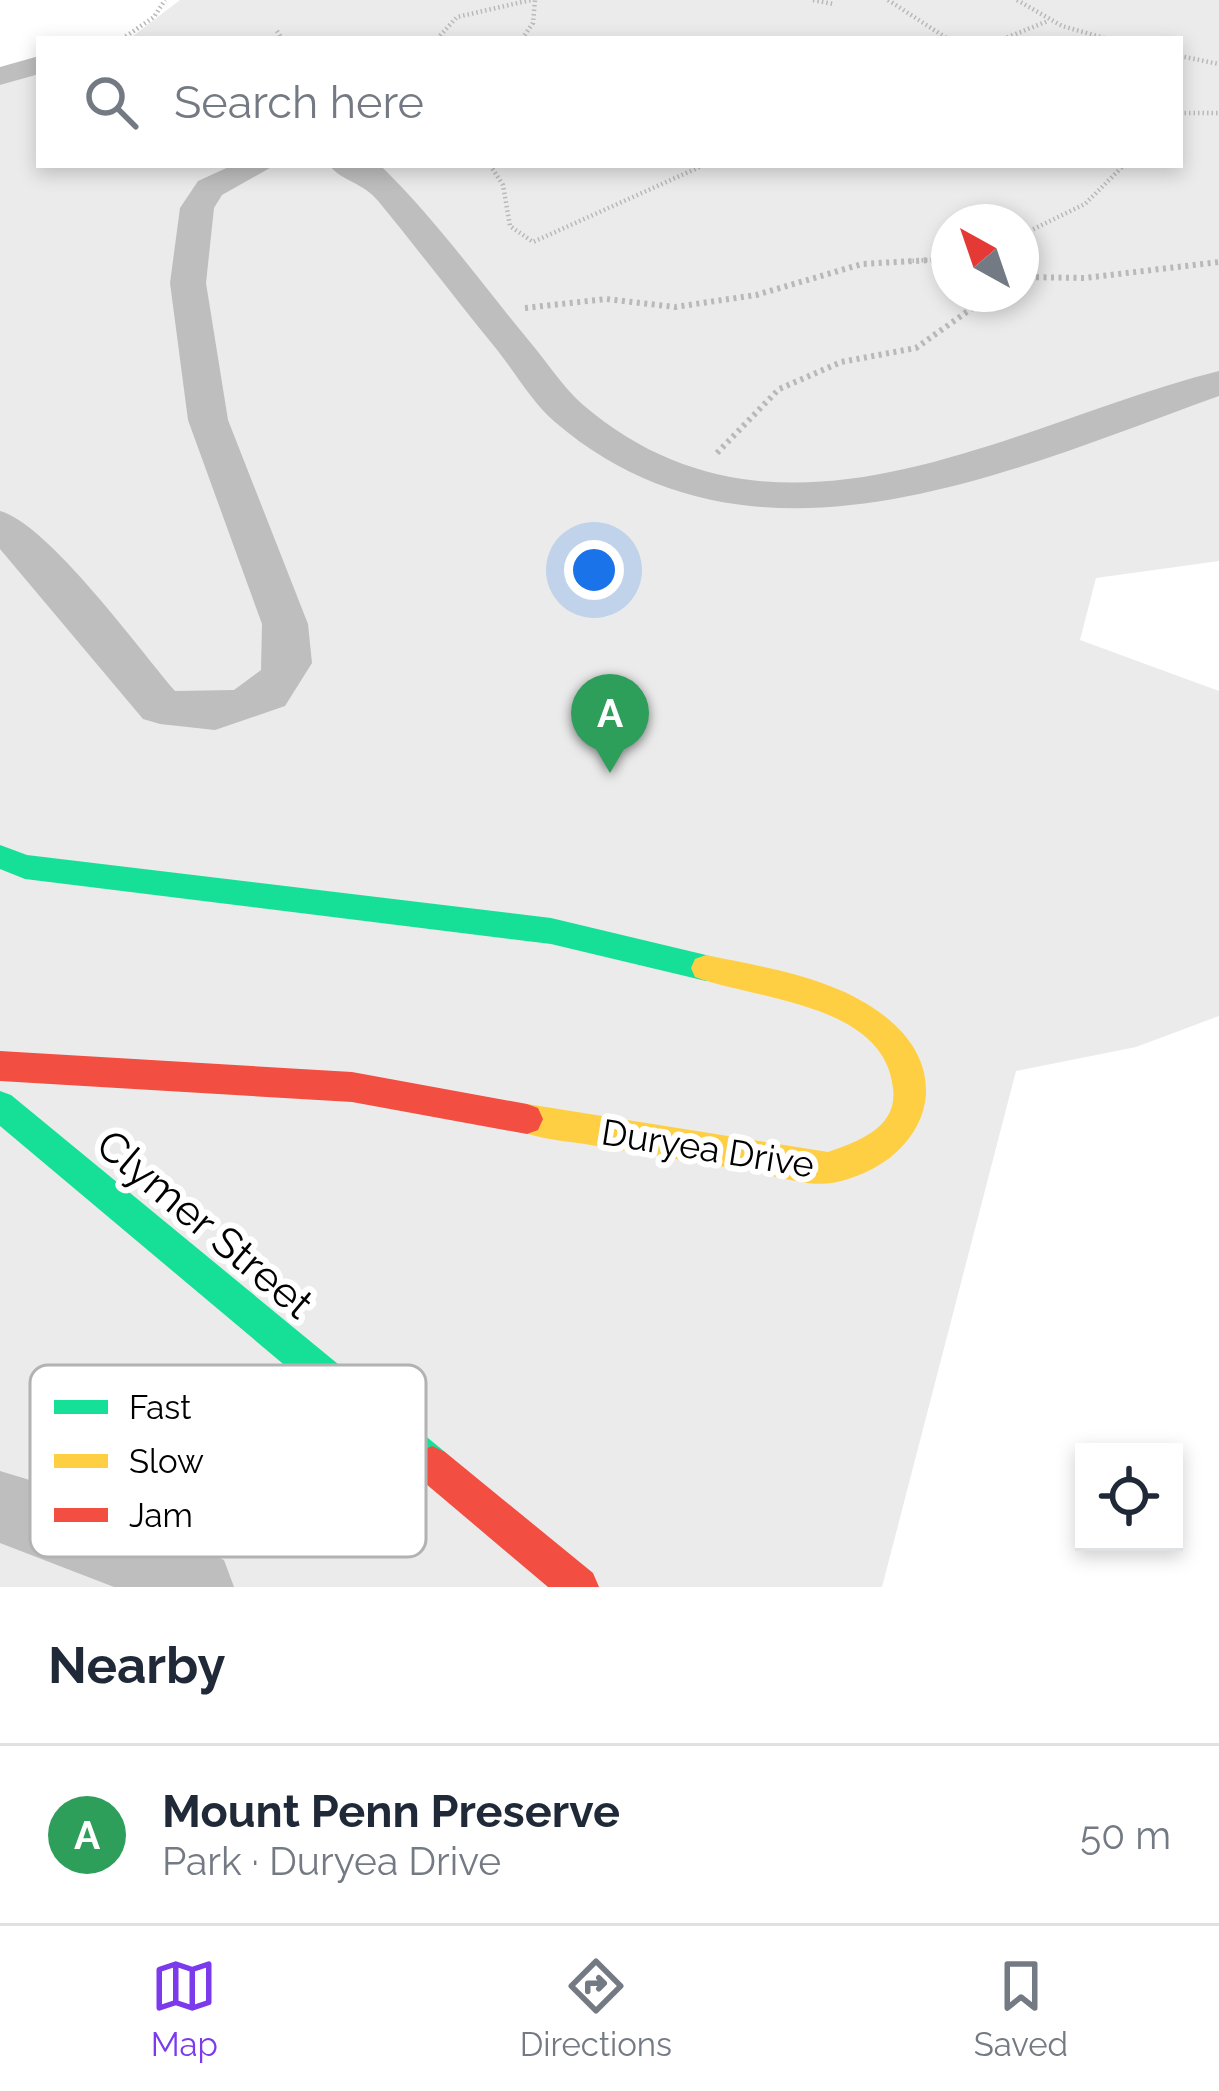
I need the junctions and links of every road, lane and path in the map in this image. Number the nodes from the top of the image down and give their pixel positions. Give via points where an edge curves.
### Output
1 (165, 0) edge
2 (533, 0) edge
3 (813, 0) edge
4 (888, 0) edge
5 (1017, 0) edge
6 (833, 4) dead end
7 (1049, 21) junction
8 (277, 31) dead end
9 (126, 36) edge
10 (280, 36) edge
11 (439, 36) edge
12 (524, 36) edge
13 (943, 36) edge
14 (1012, 36) edge
15 (1098, 36) edge
16 (1183, 57) edge
17 (1219, 64) edge
18 (36, 66) edge
19 (0, 76) edge
20 (1183, 113) edge
21 (1219, 113) edge
22 (253, 168) edge
23 (352, 168) edge
24 (492, 168) edge
25 (697, 168) edge
26 (1121, 168) edge
27 (1039, 226) edge
28 (931, 260) edge
29 (1219, 262) edge
30 (1039, 278) edge
31 (485, 312) junction
32 (967, 312) edge
33 (1219, 383) edge
34 (684, 481) junction
35 (0, 525) edge
36 (0, 857) edge
37 (0, 1066) edge
38 (0, 1106) edge
39 (312, 1365) edge
40 (426, 1460) edge
41 (0, 1507) edge
42 (30, 1517) edge
43 (131, 1557) edge
44 (197, 1587) edge
45 (579, 1587) edge

1 - 9 path
2 - 11 path via 457,16
2 - 12 path
3 - 6 path
4 - 13 path
5 - 7 path
7 - 14 path
7 - 15 path
8 - 10 path
16 - 17 path
18 - 19 street
20 - 21 path
22 - 35 street via 210,188 197,208 188,283 208,420 285,624 290,659 283,676 264,695 213,712 160,706
23 - 31 street via 385,188
24 - 25 path via 510,226 532,242
26 - 27 path via 1085,204
28 - 31 path via 862,264 675,308 606,299
29 - 30 path
31 - 34 street via 602,443
32 - 34 path via 916,348 841,362 779,389
33 - 34 street via 860,497 754,497
36 - 37 street, Duryea Drive via 25,867 551,931 707,966 842,1006 881,1030 912,1083 910,1113 892,1136 828,1168 352,1087
38 - 39 street, Clymer Street
40 - 45 street, Clymer Street
41 - 42 street
43 - 44 street

